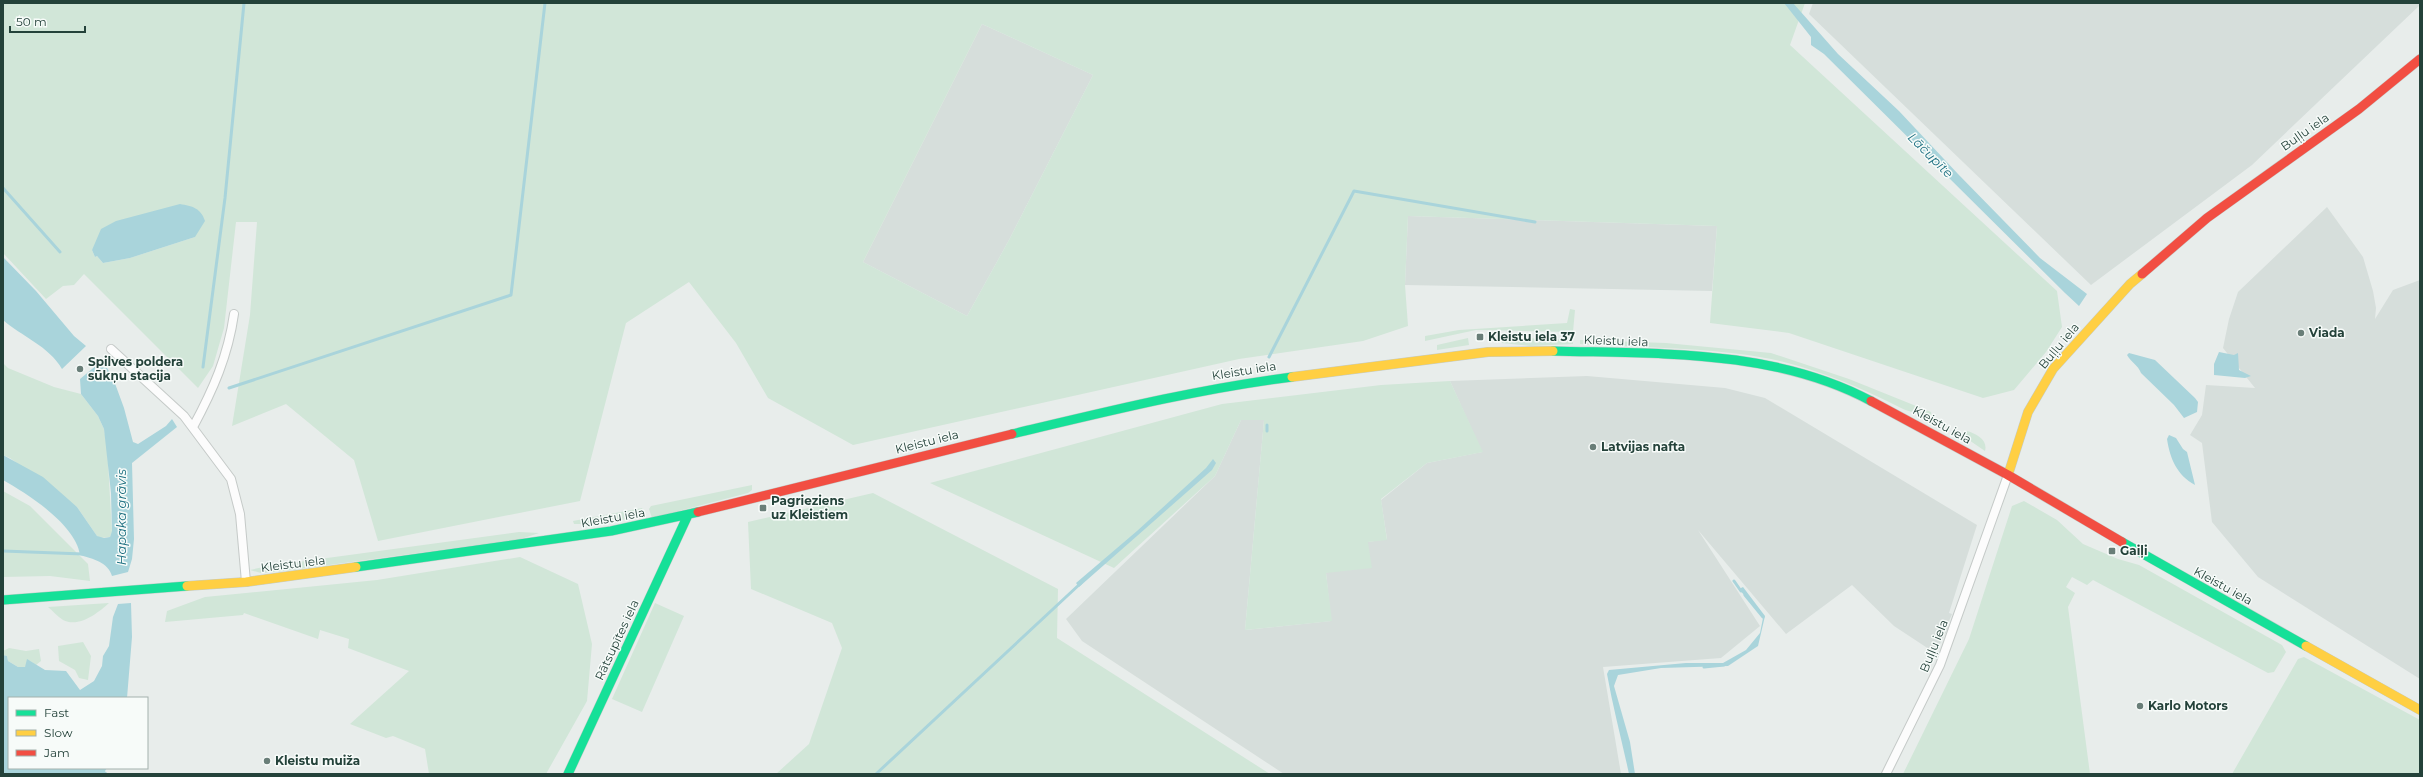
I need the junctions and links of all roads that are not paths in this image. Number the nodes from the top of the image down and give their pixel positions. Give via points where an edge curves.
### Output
1 (2420, 59) edge
2 (234, 314) dead end
3 (111, 349) dead end
4 (193, 427) junction
5 (2008, 475) junction
6 (688, 515) junction
7 (246, 582) junction
8 (3, 600) edge
9 (2420, 710) edge
10 (568, 774) edge
11 (1886, 774) edge

1 - 5 main road, Buļļu iela via 2359,108 2207,218 2130,284 2053,369 2028,412
2 - 4 street via 224,361
3 - 4 street
4 - 7 street via 231,479 240,514
5 - 6 main road, Kleistu iela via 1862,396 1790,369 1743,360 1659,354 1488,352 1261,380 1161,398
5 - 9 main road, Kleistu iela via 2176,574
5 - 11 street, Buļļu iela via 1940,665
6 - 7 main road, Kleistu iela via 542,542
6 - 10 main road, Rātsupītes iela
7 - 8 main road, Kleistu iela

